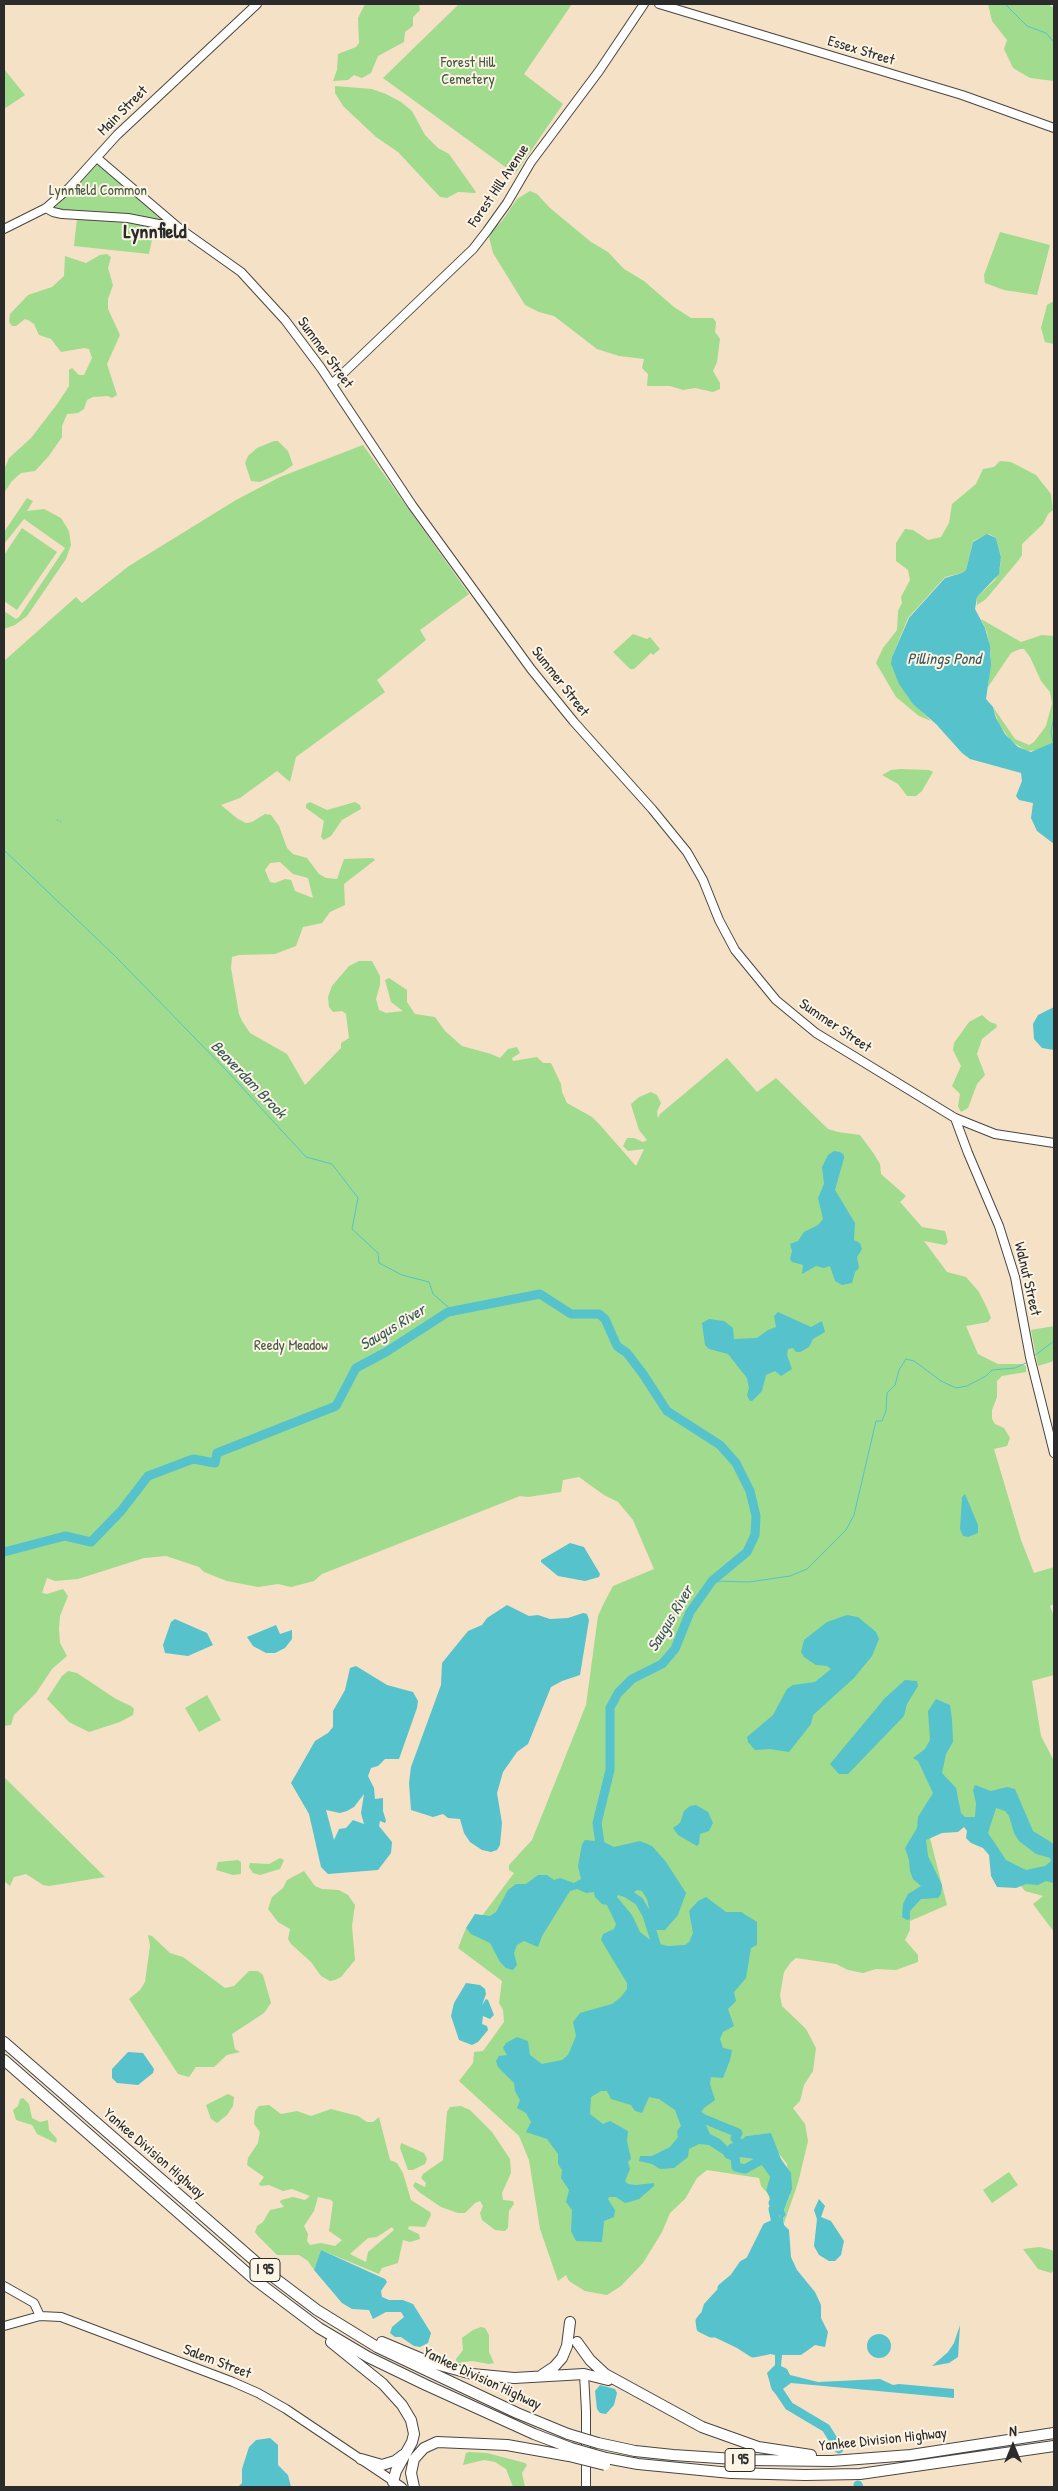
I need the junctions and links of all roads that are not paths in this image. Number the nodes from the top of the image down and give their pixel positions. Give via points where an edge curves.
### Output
1 (257, 4) edge
2 (644, 4) edge
3 (659, 4) edge
4 (1054, 128) edge
5 (97, 158) junction
6 (46, 208) junction
7 (179, 228) junction
8 (4, 229) edge
9 (332, 384) junction
10 (955, 1118) junction
11 (1054, 1144) edge
12 (1054, 1453) edge
13 (4, 2042) edge
14 (4, 2060) edge
15 (4, 2286) edge
16 (288, 2306) junction
17 (317, 2310) junction
18 (40, 2316) junction
19 (570, 2322) dead end
20 (4, 2326) edge
21 (577, 2342) dead end
22 (584, 2374) junction
23 (532, 2377) junction
24 (619, 2383) junction
25 (1054, 2433) edge
26 (1054, 2446) edge
27 (570, 2452) junction
28 (412, 2454) junction
29 (884, 2458) junction
30 (361, 2459) junction
31 (398, 2484) edge
32 (414, 2487) edge
33 (586, 2487) edge

1 - 5 main road, Main Street via 154,98
2 - 9 main road, Forest Hill Avenue via 531,162 487,231
3 - 4 main road, Essex Street via 962,95
5 - 6 main road, Main Street via 70,188
5 - 7 main road, Summer Street
6 - 7 main road via 62,214 128,218
6 - 8 main road, Main Street
7 - 9 main road, Summer Street via 252,281
9 - 10 main road, Summer Street via 412,505 531,669 686,852 703,880 731,944 757,979 784,1008 811,1029
10 - 11 main road, Summer Street via 995,1134
10 - 12 main road, Walnut Street via 999,1226 1015,1277 1030,1357
13 - 17 highway, Yankee Division Highway / I 95 via 272,2276
14 - 16 highway, Yankee Division Highway / I 95
15 - 18 main road via 34,2303
16 - 27 highway, Yankee Division Highway / I 95 via 368,2357
16 - 28 highway via 395,2396 412,2423
17 - 23 highway via 388,2345 452,2370 486,2376
17 - 29 highway, Yankee Division Highway / I 95, bridge via 377,2347 517,2412 598,2443 653,2453 740,2460 810,2462
18 - 20 main road, Salem Street
18 - 30 main road, Salem Street via 68,2319 250,2389
19 - 23 highway via 567,2346 560,2362 548,2372
21 - 24 highway via 596,2367
22 - 23 highway
22 - 24 highway
22 - 33 main road
24 - 29 highway via 709,2430 758,2447 796,2455
25 - 29 highway, Yankee Division Highway / I 95
26 - 27 highway, Yankee Division Highway / I 95, bridge via 860,2474 731,2473 606,2461
27 - 28 highway via 451,2441 427,2446
28 - 30 highway via 386,2464 373,2464
28 - 31 highway via 396,2471
28 - 32 highway
30 - 31 main road, Salem Street

